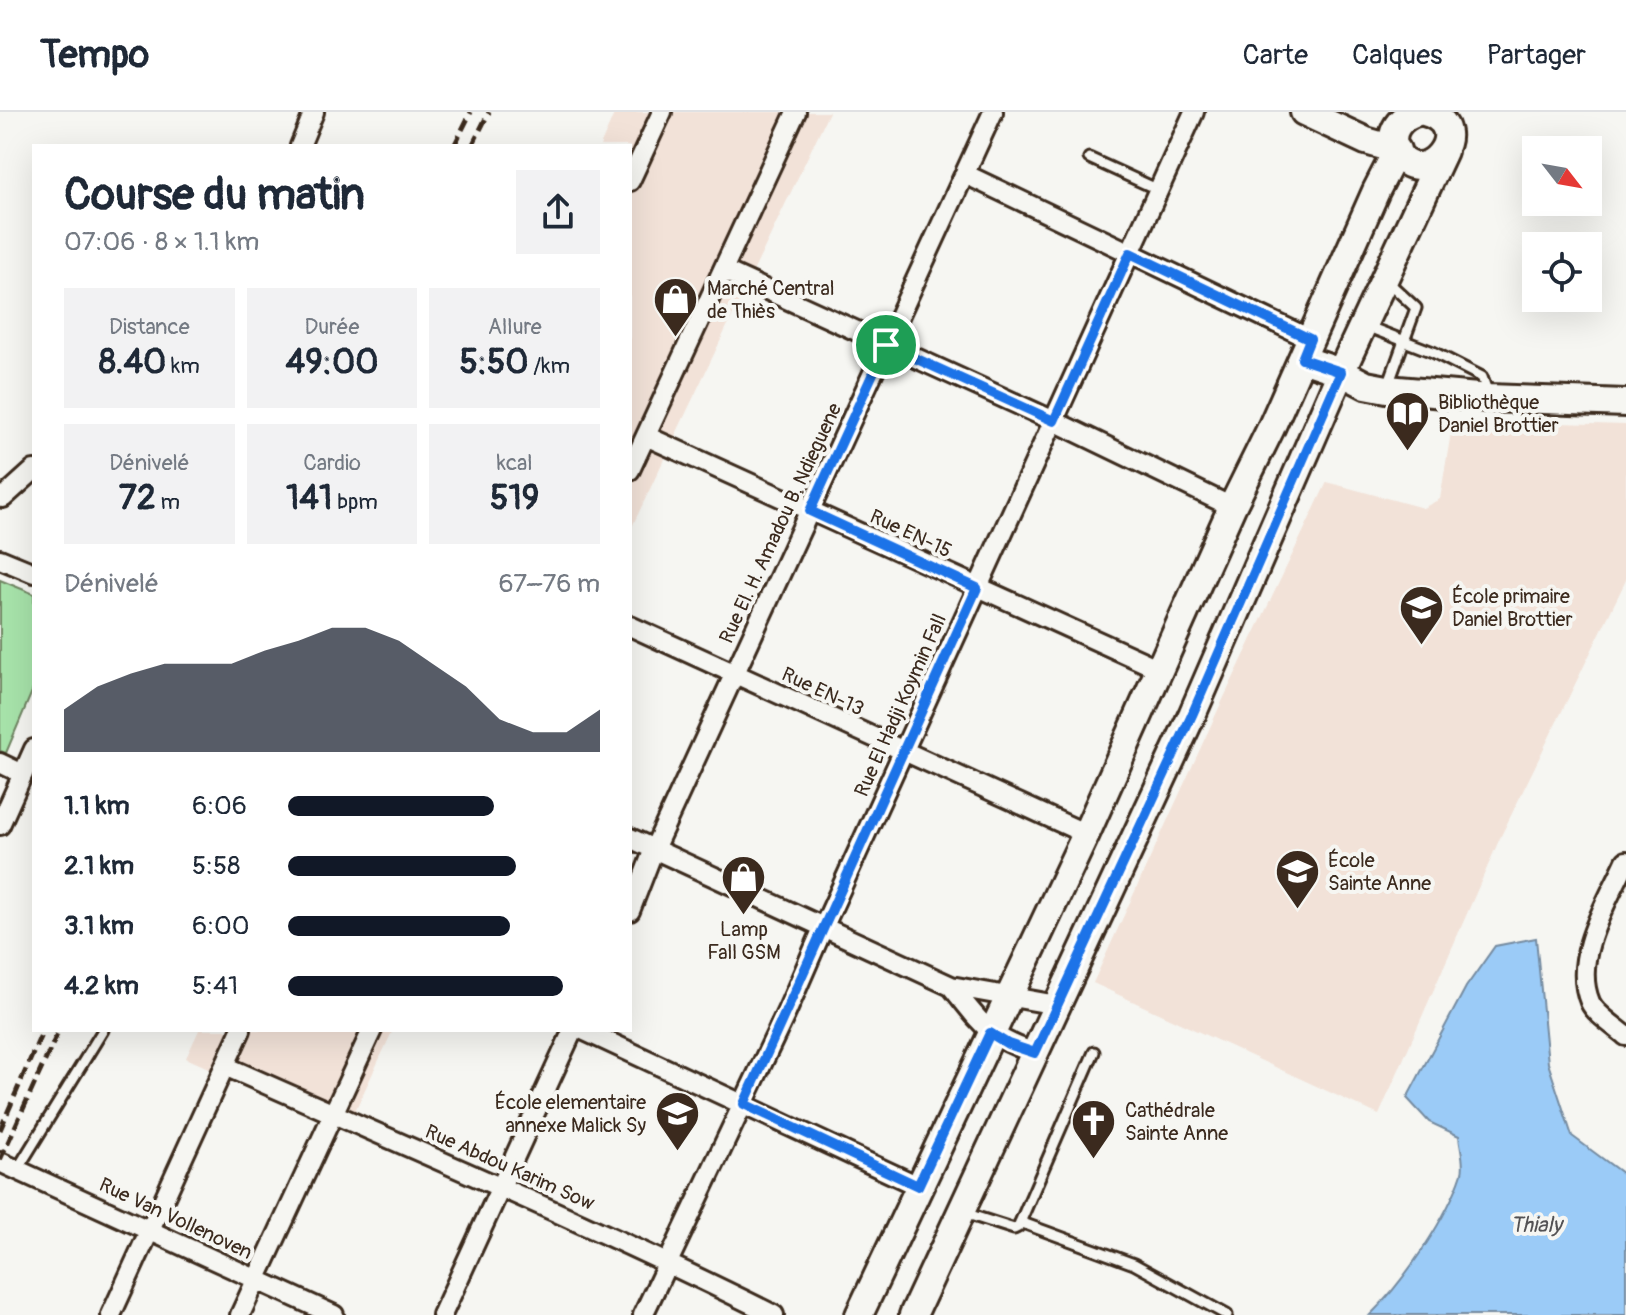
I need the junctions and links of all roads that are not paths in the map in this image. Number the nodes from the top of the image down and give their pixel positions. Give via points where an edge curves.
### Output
1 (314, 112) edge
2 (662, 112) edge
3 (796, 112) edge
4 (993, 112) edge
5 (1194, 112) edge
6 (1304, 112) edge
7 (1417, 112) edge
8 (1424, 112) edge
9 (301, 144) edge
10 (1397, 150) junction
11 (1444, 151) junction
12 (1089, 158) dead end
13 (965, 174) junction
14 (632, 177) edge
15 (1159, 190) junction
16 (1130, 253) junction
17 (723, 270) junction
18 (1385, 279) junction
19 (1363, 325) junction
20 (1406, 340) junction
21 (886, 345) junction
22 (1301, 360) junction
23 (1338, 382) junction
24 (1376, 387) junction
25 (1489, 398) junction
26 (1626, 403) edge
27 (1054, 421) junction
28 (646, 436) junction
29 (632, 466) edge
30 (32, 472) edge
31 (0, 496) edge
32 (1232, 507) junction
33 (810, 511) junction
34 (0, 559) edge
35 (32, 572) edge
36 (977, 588) junction
37 (632, 627) edge
38 (1159, 669) junction
39 (735, 674) junction
40 (903, 751) junction
41 (32, 754) edge
42 (0, 763) edge
43 (23, 774) junction
44 (0, 825) edge
45 (1086, 834) junction
46 (632, 839) edge
47 (654, 849) junction
48 (1626, 861) edge
49 (632, 906) edge
50 (823, 928) junction
51 (951, 986) junction
52 (1010, 995) junction
53 (1057, 1005) junction
54 (102, 1032) edge
55 (240, 1032) edge
56 (371, 1032) edge
57 (572, 1032) edge
58 (587, 1032) edge
59 (990, 1033) junction
60 (1626, 1036) edge
61 (1094, 1052) dead end
62 (1035, 1053) junction
63 (225, 1066) junction
64 (744, 1104) junction
65 (332, 1113) junction
66 (8, 1166) edge
67 (501, 1186) junction
68 (918, 1186) junction
69 (961, 1211) junction
70 (1020, 1222) junction
71 (149, 1230) junction
72 (667, 1262) junction
73 (256, 1279) junction
74 (111, 1315) edge
75 (240, 1315) edge
76 (334, 1315) edge
77 (442, 1315) edge
78 (643, 1315) edge
79 (774, 1315) edge
80 (859, 1315) edge
81 (913, 1315) edge
82 (1227, 1315) edge

1 - 9 street
2 - 14 street
3 - 17 street
4 - 13 street, Rue El. H. Amadou B. Ndieguene
5 - 15 street, Rue El Hadji Koymin Fall
6 - 10 main road
7 - 10 main road via 1397,126
8 - 11 main road via 1446,129
10 - 11 main road via 1408,162 1424,165
10 - 22 main road
11 - 18 main road
12 - 15 lane
13 - 16 street
13 - 21 street, Rue El. H. Amadou B. Ndieguene
15 - 16 street, Rue El Hadji Koymin Fall
16 - 22 street
16 - 27 street, Rue El Hadji Koymin Fall
17 - 21 street
17 - 28 street
18 - 19 main road
18 - 20 lane via 1416,308
19 - 20 lane
19 - 23 main road
20 - 24 lane
20 - 25 lane via 1482,377
21 - 27 street
21 - 33 street, Rue El. H. Amadou B. Ndieguene
22 - 23 main road
22 - 32 main road
23 - 24 main road
23 - 53 main road
24 - 25 main road
25 - 26 main road
27 - 32 street
27 - 36 street, Rue El Hadji Koymin Fall
28 - 29 street
28 - 33 street, Rue EN-15
30 - 31 street
32 - 38 main road
33 - 36 street, Rue EN-15
33 - 39 street, Rue El. H. Amadou B. Ndieguene
34 - 35 street
36 - 38 street, Rue EN-15
36 - 40 street, Rue El Hadji Koymin Fall
37 - 39 street, Rue EN-13
38 - 45 main road
39 - 40 street, Rue EN-13
39 - 47 street, Rue El. H. Amadou B. Ndieguene
40 - 45 street, Rue EN-13
40 - 50 street, Rue El Hadji Koymin Fall
41 - 43 street
42 - 43 street
43 - 44 street
45 - 52 main road
46 - 47 street
47 - 49 street, Rue El. H. Amadou B. Ndieguene
47 - 50 street
48 - 60 street via 1585,951 1590,1004
50 - 51 street
50 - 64 street, Rue El Hadji Koymin Fall
51 - 52 street
51 - 59 street
52 - 53 street
52 - 59 main road
53 - 62 main road
54 - 66 lane
55 - 63 street
56 - 65 street
57 - 67 street
58 - 64 street
59 - 62 street
59 - 68 main road
61 - 70 lane
62 - 69 main road
63 - 65 street, Rue Abdou Karim Sow
63 - 71 street
64 - 68 street
64 - 72 street, Rue El Hadji Koymin Fall
65 - 67 street, Rue Abdou Karim Sow
65 - 73 street
66 - 71 street, Rue Van Vollenoven
67 - 72 street, Rue Abdou Karim Sow
67 - 77 street
68 - 80 main road
69 - 70 lane via 1014,1229
69 - 81 main road
70 - 82 lane via 1134,1264
71 - 73 street, Rue Van Vollenoven
71 - 74 street
72 - 78 street, Rue El Hadji Koymin Fall
72 - 79 street, Rue Abdou Karim Sow
73 - 75 street
73 - 76 street, Rue Van Vollenoven

